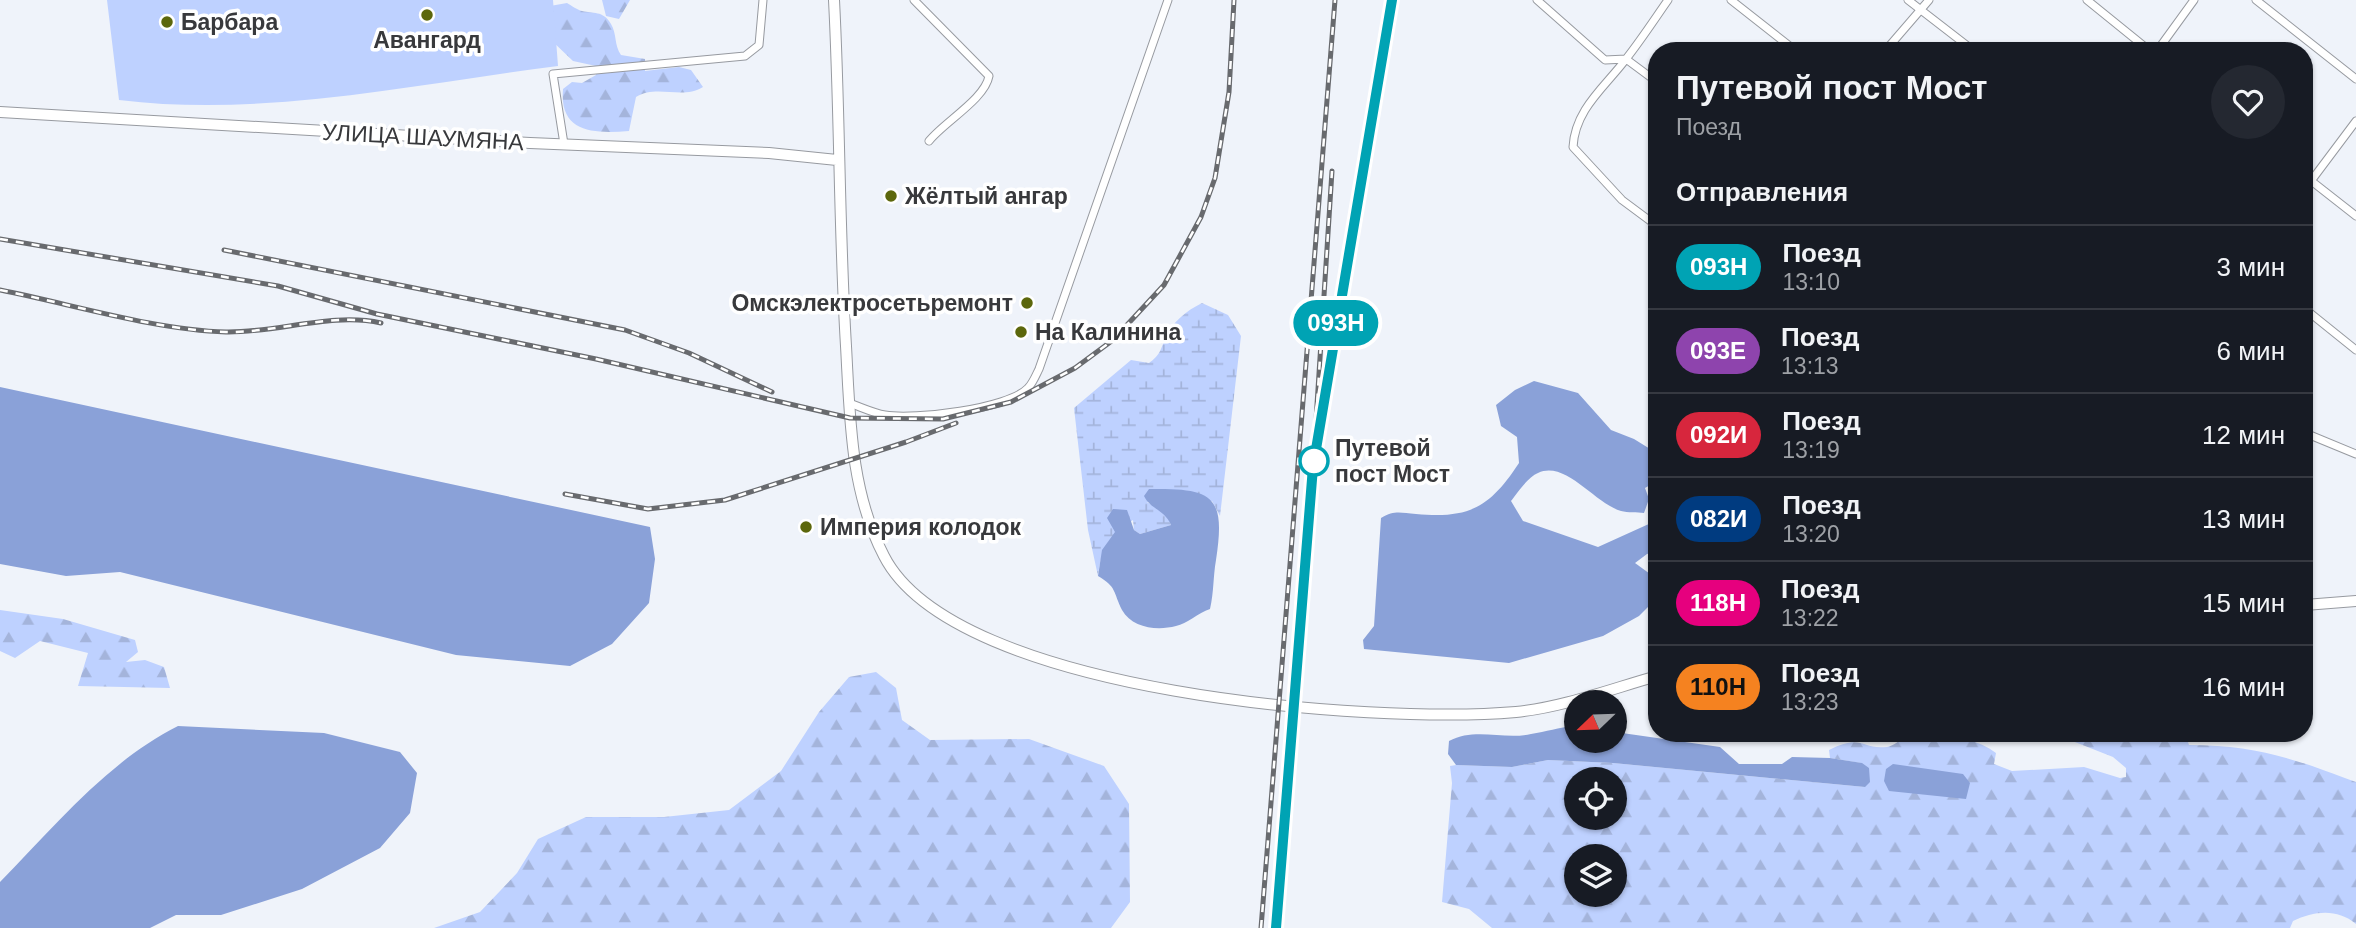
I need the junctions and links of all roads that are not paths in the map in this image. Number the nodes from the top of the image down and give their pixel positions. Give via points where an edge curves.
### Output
1 (764, 0) edge
2 (834, 0) edge
3 (914, 0) edge
4 (1168, 0) edge
5 (1537, 0) edge
6 (1668, 0) edge
7 (1731, 0) edge
8 (1908, 0) edge
9 (1929, 0) edge
10 (2087, 0) edge
11 (2194, 0) edge
12 (2256, 0) edge
13 (1921, 10) junction
14 (1785, 42) edge
15 (1893, 42) edge
16 (1962, 42) edge
17 (2139, 42) edge
18 (2164, 42) edge
19 (2309, 42) edge
20 (2313, 45) edge
21 (1626, 59) junction
22 (1648, 75) edge
23 (2356, 79) edge
24 (3, 112) edge
25 (2356, 121) edge
26 (929, 141) dead end
27 (564, 144) junction
28 (837, 160) junction
29 (2313, 172) edge
30 (2313, 182) edge
31 (2356, 216) edge
32 (1648, 219) edge
33 (2313, 315) edge
34 (2356, 350) edge
35 (849, 403) junction
36 (2313, 436) edge
37 (2356, 454) edge
38 (2356, 601) edge
39 (2313, 604) edge
40 (1648, 679) edge

1 - 27 street via 759,45 745,56 553,74
2 - 28 main road
3 - 26 street via 990,79
4 - 35 street via 1029,387 987,405 916,416 883,415
5 - 21 street via 1605,60
6 - 21 street
7 - 14 street
8 - 13 street
9 - 13 street
10 - 17 street
11 - 18 street
12 - 19 street
13 - 15 street
13 - 16 street
20 - 23 street
21 - 22 street
21 - 32 street via 1587,104 1574,132 1573,147 1622,200
24 - 27 main road, УЛИЦА ШАУМЯНА
25 - 29 street
27 - 28 main road, УЛИЦА ШАУМЯНА
28 - 35 main road
30 - 31 street
33 - 34 street
35 - 40 main road via 853,458 873,530 894,572 917,597 945,617 1026,653 1135,682 1307,708 1466,713 1539,709
36 - 37 street
38 - 39 main road

